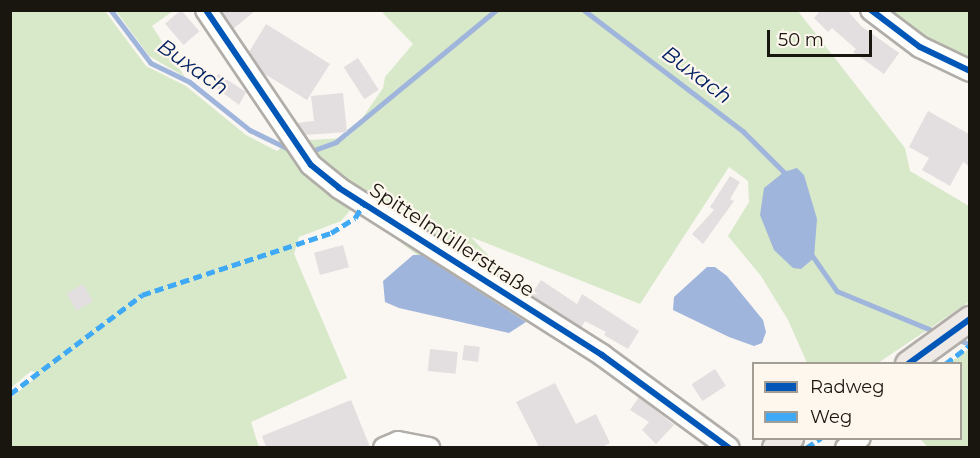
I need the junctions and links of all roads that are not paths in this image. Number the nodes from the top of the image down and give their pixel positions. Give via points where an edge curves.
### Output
1 (206, 10) edge
2 (871, 10) edge
3 (969, 71) edge
4 (969, 320) edge
5 (910, 362) edge
6 (384, 447) edge
7 (429, 447) edge
8 (729, 447) edge

1 - 8 street, Spittelmüllerstraße via 311,165 339,189 602,355
2 - 3 street via 920,47
4 - 5 main road
6 - 7 street via 398,442

